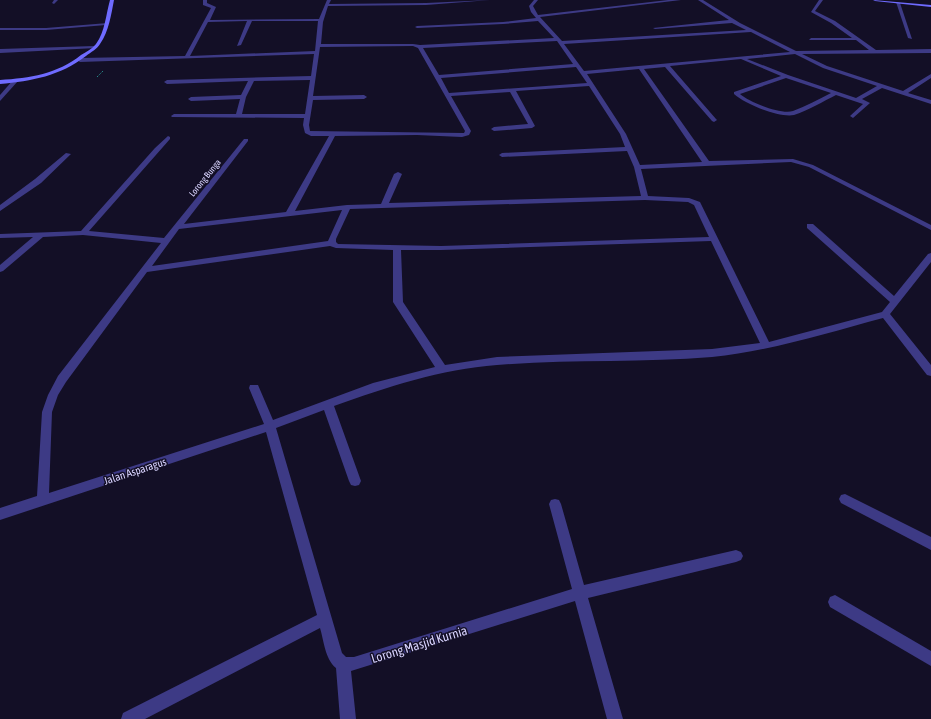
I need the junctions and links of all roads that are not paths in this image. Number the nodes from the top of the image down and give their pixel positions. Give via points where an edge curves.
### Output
1 (112, 0) edge
2 (205, 0) edge
3 (330, 0) edge
4 (488, 0) edge
5 (536, 0) edge
6 (679, 0) edge
7 (700, 0) edge
8 (821, 0) edge
9 (875, 0) edge
10 (898, 3) junction
11 (326, 5) junction
12 (931, 6) edge
13 (539, 17) junction
14 (250, 20) junction
15 (320, 20) junction
16 (206, 21) junction
17 (734, 21) junction
18 (106, 24) junction
19 (417, 27) dead end
20 (654, 28) dead end
21 (0, 29) edge
22 (752, 30) junction
23 (910, 38) dead end
24 (812, 39) dead end
25 (856, 39) junction
26 (559, 41) junction
27 (239, 45) dead end
28 (420, 47) junction
29 (94, 48) junction
30 (317, 49) junction
31 (0, 51) edge
32 (874, 51) junction
33 (931, 51) edge
34 (798, 52) junction
35 (187, 57) junction
36 (741, 58) junction
37 (80, 60) junction
38 (576, 65) junction
39 (666, 65) junction
40 (641, 68) junction
41 (582, 73) junction
42 (437, 76) junction
43 (786, 76) junction
44 (931, 76) edge
45 (313, 78) junction
46 (252, 80) junction
47 (15, 81) junction
48 (0, 82) edge
49 (167, 82) dead end
50 (591, 84) junction
51 (881, 86) junction
52 (512, 90) junction
53 (837, 92) junction
54 (904, 93) junction
55 (447, 96) junction
56 (243, 97) junction
57 (364, 97) dead end
58 (0, 98) edge
59 (311, 98) junction
60 (191, 99) dead end
61 (858, 99) junction
62 (931, 102) edge
63 (174, 116) dead end
64 (239, 116) junction
65 (308, 116) junction
66 (853, 116) dead end
67 (714, 120) dead end
68 (494, 129) dead end
69 (333, 134) junction
70 (168, 138) dead end
71 (246, 140) dead end
72 (629, 149) junction
73 (68, 154) dead end
74 (502, 155) dead end
75 (707, 164) junction
76 (637, 167) junction
77 (398, 174) dead end
78 (645, 198) junction
79 (384, 206) junction
80 (0, 208) edge
81 (347, 208) junction
82 (289, 214) junction
83 (810, 226) dead end
84 (177, 227) junction
85 (931, 228) edge
86 (83, 233) junction
87 (40, 235) junction
88 (0, 236) edge
89 (713, 239) junction
90 (166, 241) junction
91 (332, 243) junction
92 (397, 247) junction
93 (931, 256) edge
94 (0, 269) edge
95 (145, 270) junction
96 (894, 302) junction
97 (885, 314) junction
98 (766, 346) junction
99 (442, 369) junction
100 (931, 372) edge
101 (254, 388) dead end
102 (328, 405) junction
103 (270, 426) junction
104 (354, 481) dead end
105 (845, 499) dead end
106 (44, 501) junction
107 (555, 504) dead end
108 (0, 514) edge
109 (931, 544) edge
110 (736, 556) dead end
111 (580, 593) junction
112 (836, 602) dead end
113 (325, 618) junction
114 (931, 659) edge
115 (343, 664) junction
116 (129, 719) edge
117 (348, 719) edge
118 (615, 719) edge

1 - 18 street
2 - 16 street via 205,4 215,6
3 - 11 street
4 - 11 street via 426,4
5 - 13 street via 531,8
6 - 13 street
7 - 17 street
8 - 25 street via 814,12
9 - 10 street
10 - 12 street
10 - 23 street
11 - 15 street
13 - 19 street via 503,22
13 - 26 street
14 - 15 street
14 - 16 street
14 - 27 street
15 - 30 street
16 - 35 street
17 - 20 street
17 - 22 street
18 - 21 street via 46,29
18 - 29 street via 103,35
22 - 26 street
22 - 34 street
24 - 25 street
25 - 32 street
26 - 28 street
26 - 38 street
28 - 30 street via 413,45
28 - 42 street
29 - 31 street
29 - 37 street
30 - 35 street
30 - 45 street
32 - 33 street
32 - 34 street
34 - 36 street
34 - 51 street via 830,69
35 - 37 street
36 - 39 street
36 - 43 street
37 - 47 street via 55,74
38 - 41 street
38 - 42 street
39 - 40 street
39 - 67 street
40 - 41 street
40 - 75 street
41 - 50 street
42 - 55 street
43 - 53 street
43 - 53 street via 736,92 743,99 775,111 793,113
44 - 54 street
45 - 46 street
45 - 59 street
46 - 49 street
46 - 56 street
47 - 48 street
47 - 58 street
50 - 52 street
50 - 72 street via 623,134
51 - 54 street
51 - 61 street
52 - 55 street
52 - 68 street via 532,126
53 - 61 street
54 - 62 street
55 - 69 street via 468,131 467,134
56 - 60 street
56 - 64 street
57 - 59 street
59 - 65 street
61 - 66 street via 868,104
63 - 64 street
64 - 65 street
65 - 69 street via 308,133
69 - 82 street
70 - 86 street
71 - 84 street, Lorong Bunga
72 - 74 street
72 - 76 street
73 - 80 street via 38,181
75 - 76 street
75 - 85 street via 779,160 800,162
76 - 78 street
77 - 79 street
78 - 79 street
78 - 89 street via 694,202
79 - 81 street
81 - 82 street
81 - 91 street
82 - 84 street
83 - 96 street
84 - 90 street, Lorong Bunga
86 - 87 street
86 - 90 street
87 - 88 street
87 - 94 street
89 - 92 street via 441,248
89 - 98 street
90 - 95 street, Lorong Bunga
91 - 92 street via 336,246
91 - 95 street
92 - 99 street via 398,302
93 - 96 street
95 - 106 street, Lorong Bunga via 62,379 53,395 47,412
96 - 97 street
97 - 98 street, Jalan Asparagus
97 - 100 street
98 - 99 street, Jalan Asparagus via 712,353 497,362
99 - 102 street, Jalan Asparagus via 385,384
101 - 103 street
102 - 103 street, Jalan Asparagus
102 - 104 street
103 - 106 street, Jalan Asparagus
103 - 113 street
105 - 109 street
106 - 108 street, Jalan Asparagus
107 - 111 street
110 - 111 street, Lorong Masjid Kurnia
111 - 115 street, Lorong Masjid Kurnia via 354,664
111 - 118 street
112 - 114 street
113 - 115 street via 336,658
113 - 116 street
115 - 117 street

